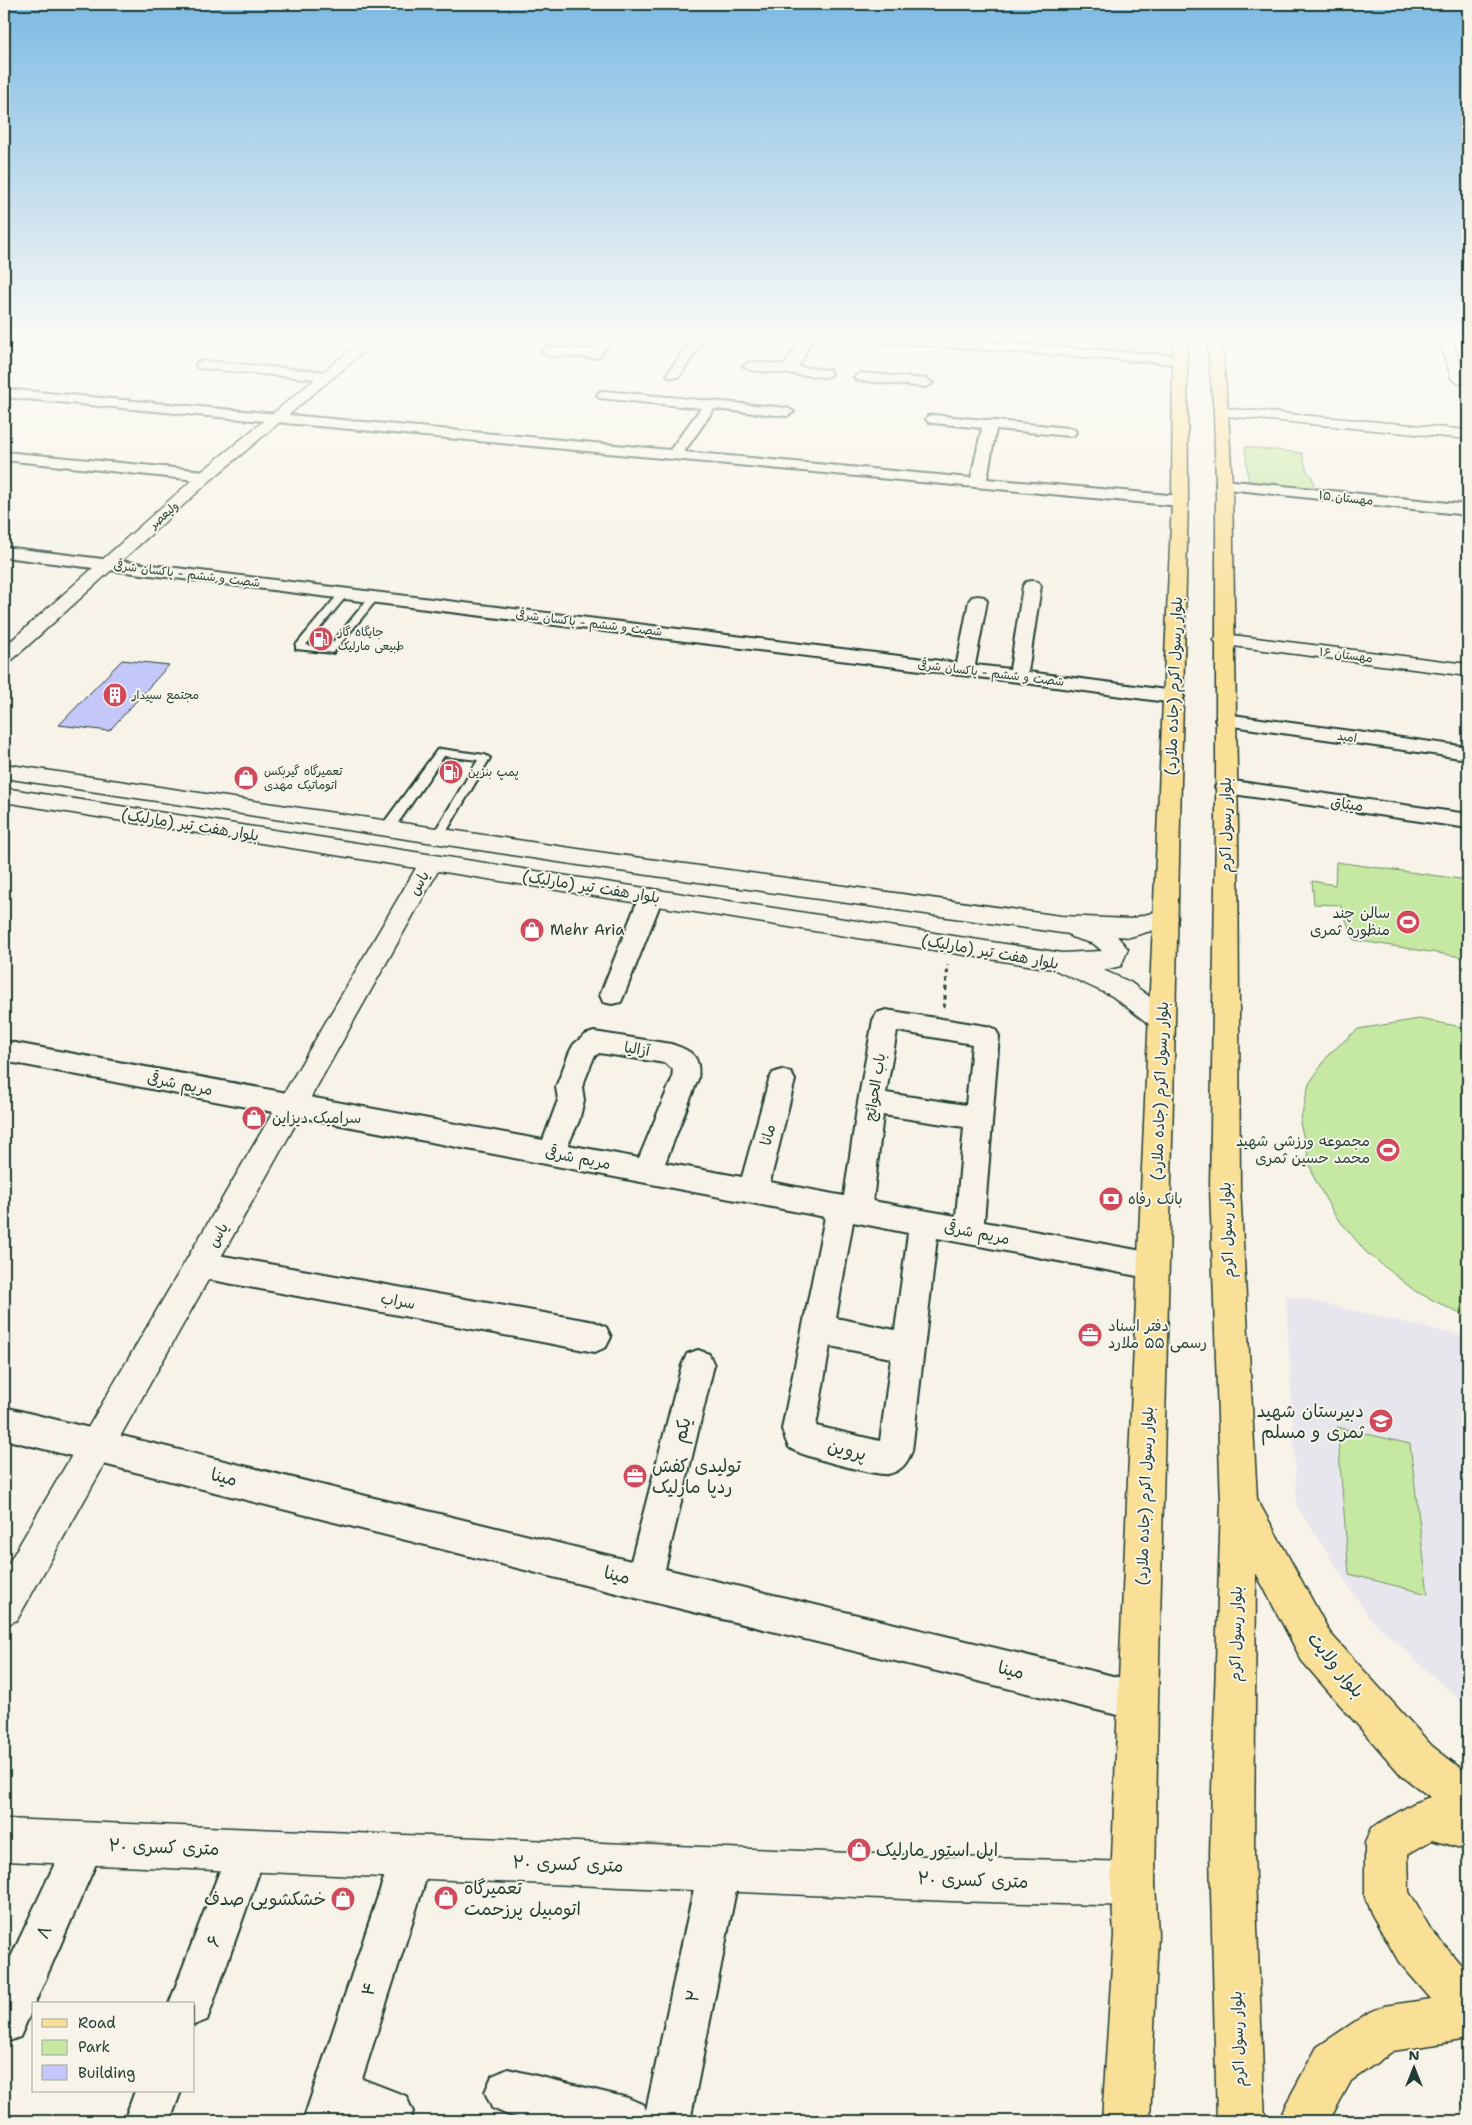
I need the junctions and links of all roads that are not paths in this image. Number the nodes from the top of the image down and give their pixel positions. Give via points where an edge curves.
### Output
1 (252, 437) edge
2 (470, 437) edge
3 (687, 437) edge
4 (987, 437) edge
5 (1180, 437) edge
6 (1222, 437) edge
7 (4, 456) edge
8 (674, 456) junction
9 (206, 476) junction
10 (978, 483) junction
11 (1224, 485) junction
12 (1180, 501) junction
13 (1468, 510) edge
14 (4, 552) edge
15 (109, 564) junction
16 (1032, 586) dead end
17 (344, 593) junction
18 (374, 597) junction
19 (978, 602) dead end
20 (1224, 640) junction
21 (4, 657) edge
22 (965, 669) junction
23 (1468, 670) edge
24 (1018, 676) junction
25 (1174, 697) junction
26 (1225, 720) junction
27 (1468, 753) edge
28 (4, 771) edge
29 (1226, 787) junction
30 (4, 795) edge
31 (1468, 821) edge
32 (386, 828) junction
33 (434, 849) junction
34 (651, 896) junction
35 (1166, 918) junction
36 (1061, 925) junction
37 (1058, 961) junction
38 (612, 995) dead end
39 (1162, 1020) junction
40 (4, 1050) edge
41 (782, 1080) dead end
42 (871, 1102) junction
43 (292, 1105) junction
44 (979, 1118) junction
45 (551, 1153) junction
46 (648, 1171) junction
47 (753, 1191) junction
48 (849, 1209) junction
49 (924, 1223) junction
50 (969, 1231) junction
51 (201, 1265) junction
52 (1153, 1266) junction
53 (818, 1329) junction
54 (595, 1337) dead end
55 (908, 1347) junction
56 (698, 1365) dead end
57 (4, 1423) edge
58 (98, 1445) junction
59 (1239, 1503) junction
60 (644, 1582) junction
61 (4, 1607) edge
62 (1138, 1701) junction
63 (1468, 1800) edge
64 (1468, 1829) edge
65 (4, 1840) edge
66 (85, 1844) junction
67 (247, 1850) junction
68 (412, 1857) junction
69 (720, 1870) junction
70 (1133, 1884) junction
71 (192, 2002) edge
72 (1468, 2007) edge
73 (1468, 2016) edge
74 (4, 2021) edge
75 (158, 2092) edge
76 (508, 2092) dead end
77 (331, 2106) edge
78 (390, 2112) dead end
79 (147, 2121) edge
80 (628, 2121) edge
81 (667, 2121) edge
82 (1126, 2121) edge
83 (1241, 2121) edge
84 (1303, 2121) edge

1 - 9 main road, ولیعصر
2 - 8 street
3 - 8 street
4 - 10 street
5 - 12 main road, بلوار رسول اکرم (جاده ملارد)
6 - 11 main road, بلوار رسول اکرم
7 - 9 street
8 - 10 street
9 - 15 main road, ولیعصر
10 - 12 street
11 - 13 street, مهستان ۱۵
11 - 20 main road, بلوار رسول اکرم
12 - 25 main road, بلوار رسول اکرم (جاده ملارد)
14 - 15 street, شصت و ششم - پاکسان شرقی
15 - 17 street, شصت و ششم - پاکسان شرقی
15 - 21 main road, ولیعصر
16 - 24 street
17 - 18 street, شصت و ششم - پاکسان شرقی
17 - 18 lane via 299,647 330,651
18 - 22 street, شصت و ششم - پاکسان شرقی
19 - 22 street
20 - 23 main road, مهستان ۱۶
20 - 26 main road, بلوار رسول اکرم
22 - 24 street, شصت و ششم - پاکسان شرقی
24 - 25 street, شصت و ششم - پاکسان شرقی
25 - 35 main road, بلوار رسول اکرم (جاده ملارد)
26 - 27 street, امید
26 - 29 main road, بلوار رسول اکرم
28 - 32 main road, بلوار هفت تیر (مارلیک)
29 - 31 street, میثاق
29 - 59 main road, بلوار رسول اکرم via 1225,1187
30 - 33 main road, بلوار هفت تیر (مارلیک)
32 - 33 main road, بلوار هفت تیر (مارلیک)
32 - 33 lane via 441,752 485,758
33 - 34 main road, بلوار هفت تیر (مارلیک)
33 - 36 main road, بلوار هفت تیر (مارلیک)
33 - 43 main road, یاس
34 - 37 main road, بلوار هفت تیر (مارلیک)
34 - 38 street
35 - 36 main road, بلوار هفت تیر (مارلیک) via 1130,928
35 - 39 main road, بلوار رسول اکرم (جاده ملارد)
36 - 37 main road via 1103,938 1115,949 1112,960
37 - 39 main road, بلوار هفت تیر (مارلیک) via 1121,989
39 - 52 main road, بلوار رسول اکرم (جاده ملارد)
40 - 43 street, مریم شرقی
41 - 47 street, مانا
42 - 44 street
42 - 44 street, باب الحوائج via 886,1020 986,1036
42 - 48 street, باب الحوائج
43 - 45 street, مریم شرقی
43 - 51 main road, یاس
44 - 50 street, باب الحوائج
45 - 46 street, مریم شرقی
45 - 46 street, آزالیا via 565,1121 570,1100 569,1087 583,1050 594,1042 671,1054 687,1065 685,1079
46 - 47 street, مریم شرقی
47 - 48 street, مریم شرقی
48 - 49 street, مریم شرقی
48 - 53 street, پروین
49 - 50 street, مریم شرقی
49 - 55 street, پروین
50 - 52 street, مریم شرقی
51 - 54 street, سراب
51 - 58 main road, یاس
52 - 62 main road, بلوار رسول اکرم (جاده ملارد)
53 - 55 street
53 - 55 street, پروین via 799,1429 801,1436 881,1458 889,1457 895,1451
56 - 60 street, یکم
57 - 58 street, مینا
58 - 60 street, مینا
58 - 61 main road, یاس
59 - 63 main road, بلوار ولایت via 1316,1647 1417,1761
59 - 83 main road, بلوار رسول اکرم via 1232,1853
60 - 62 street, مینا
62 - 70 main road, بلوار رسول اکرم (جاده ملارد)
64 - 72 main road via 1429,1818 1386,1844 1387,1897 1414,1946
65 - 66 main road, ۲۰ متری کسری
66 - 67 main road, ۲۰ متری کسری
66 - 74 street, ۸
67 - 68 main road, ۲۰ متری کسری
67 - 71 street, ۶
68 - 69 main road, ۲۰ متری کسری
68 - 77 street, ۴
69 - 70 main road, ۲۰ متری کسری
69 - 81 street, ۲
70 - 82 main road, بلوار رسول اکرم (جاده ملارد) via 1136,1934
73 - 84 main road via 1384,2029 1334,2064
75 - 79 street
76 - 80 street
77 - 78 street

